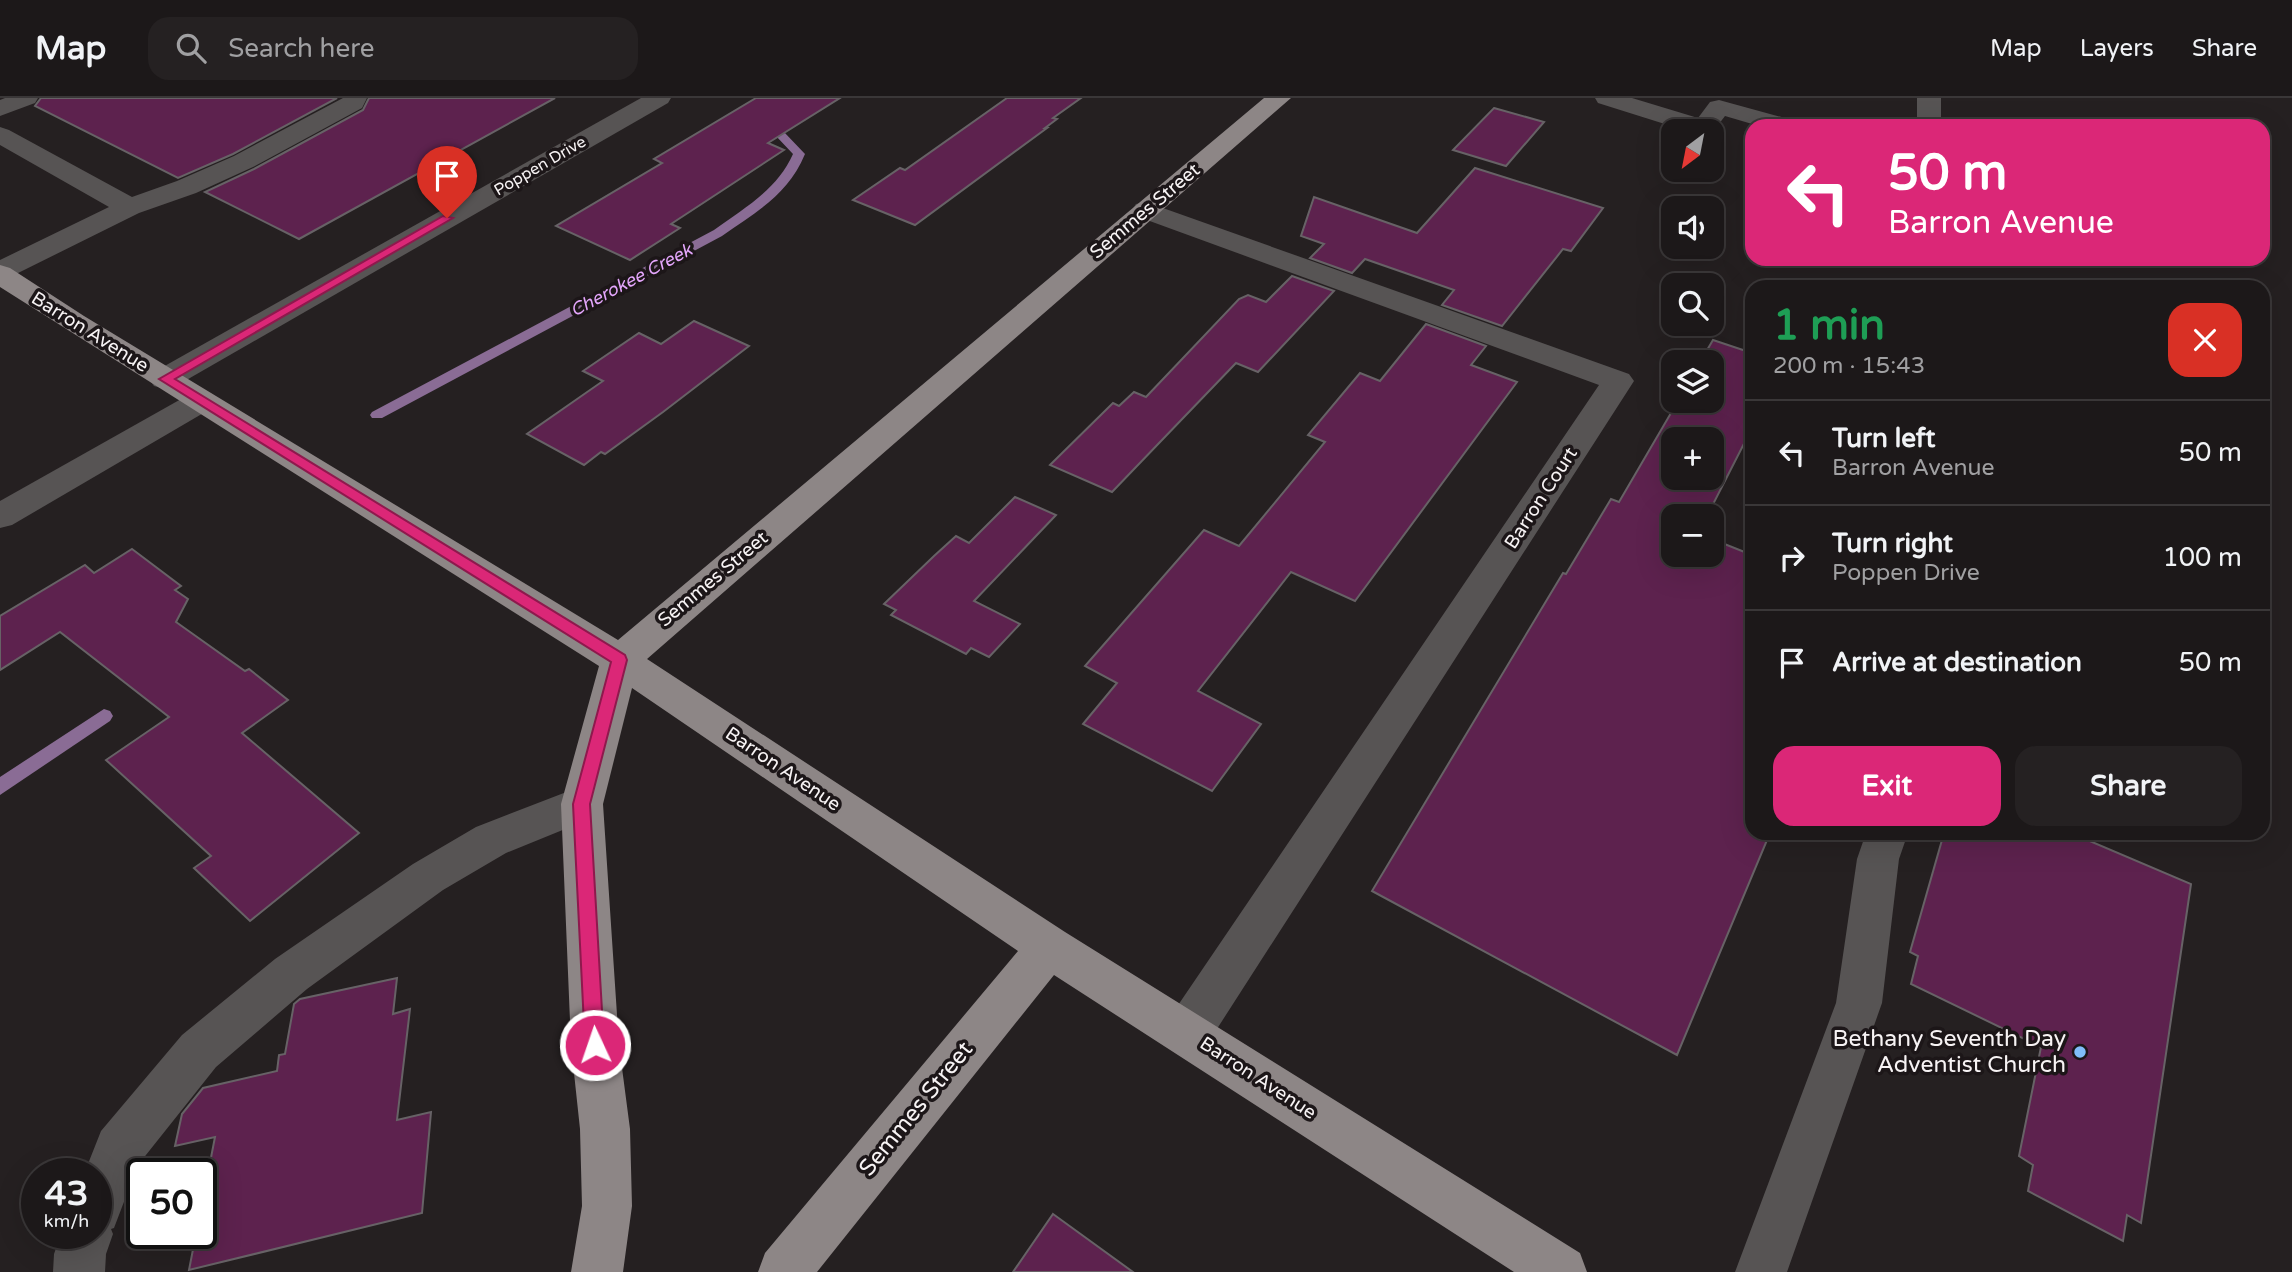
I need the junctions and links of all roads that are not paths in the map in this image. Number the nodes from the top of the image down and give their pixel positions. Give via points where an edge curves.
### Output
1 (26, 98) edge
2 (355, 98) edge
3 (659, 98) edge
4 (1279, 98) edge
5 (1607, 98) edge
6 (1929, 98) edge
7 (0, 109) edge
8 (1762, 119) edge
9 (1929, 119) edge
10 (0, 135) edge
11 (129, 207) junction
12 (1146, 211) junction
13 (0, 272) edge
14 (165, 379) junction
15 (201, 401) junction
16 (0, 516) edge
17 (620, 660) junction
18 (582, 804) junction
19 (1885, 840) edge
20 (1049, 947) junction
21 (1187, 1033) junction
22 (112, 1168) edge
23 (82, 1249) edge
24 (79, 1272) edge
25 (597, 1272) edge
26 (784, 1272) edge
27 (1561, 1272) edge
28 (1761, 1272) edge

1 - 7 street
2 - 11 street via 281,143 155,200
3 - 14 street, Poppen Drive
4 - 12 main road, Semmes Street
5 - 8 street via 1703,128 1719,107
6 - 9 street
10 - 11 street
11 - 13 street
12 - 17 main road, Semmes Street
12 - 21 street, Barron Court via 1618,381
13 - 14 main road, Barron Avenue
14 - 15 main road, Barron Avenue
15 - 16 street
15 - 17 main road, Barron Avenue
17 - 18 main road
17 - 20 main road, Barron Avenue
18 - 22 street via 492,840 428,877 291,974 199,1051 119,1149
18 - 25 main road via 595,1045 605,1129 607,1206
19 - 28 street via 1878,859 1859,1003
20 - 21 main road, Barron Avenue
20 - 26 main road, Semmes Street
21 - 27 main road, Barron Avenue
23 - 24 street

